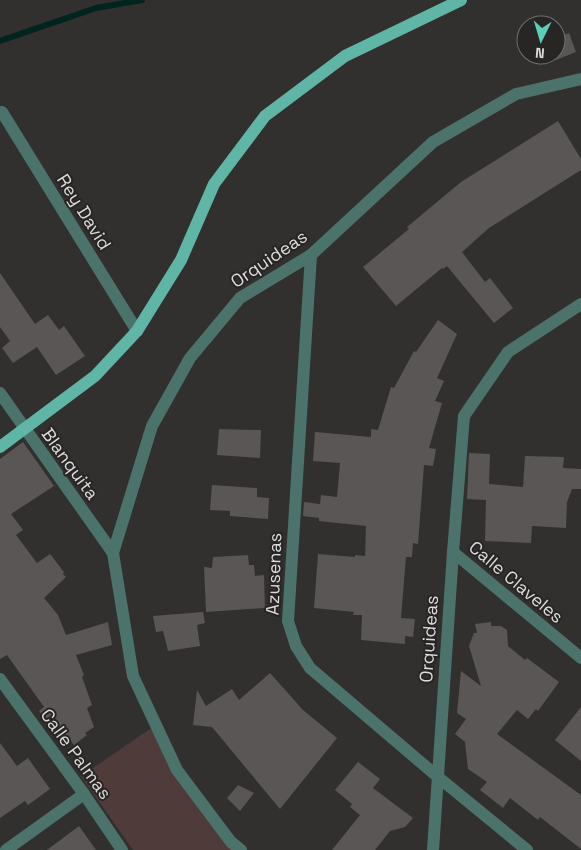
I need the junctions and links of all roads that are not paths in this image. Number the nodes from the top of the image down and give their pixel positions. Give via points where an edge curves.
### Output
1 (461, 0) edge
2 (581, 79) edge
3 (2, 112) dead end
4 (311, 254) junction
5 (581, 304) edge
6 (137, 331) junction
7 (0, 393) edge
8 (24, 430) junction
9 (0, 447) edge
10 (452, 552) junction
11 (113, 553) junction
12 (581, 658) edge
13 (0, 679) edge
14 (438, 778) junction
15 (84, 794) junction
16 (6, 850) edge
17 (122, 850) edge
18 (241, 850) edge
19 (433, 850) edge
20 (527, 850) edge

1 - 6 main road via 345,56 265,116 214,184 181,260
2 - 4 street, Orquideas via 516,94 432,142
3 - 6 street, Rey David
4 - 11 street, Orquideas via 240,298 190,358 152,426
4 - 14 street, Azusenas via 288,621 296,646 310,668
5 - 10 street, Orquideas via 508,352 464,416
6 - 8 main road via 95,376
7 - 8 street, Blanquita
8 - 9 main road
8 - 11 street, Blanquita
10 - 12 street, Calle Claveles
10 - 14 street, Orquideas
11 - 18 street via 133,676 177,770 231,842
13 - 15 street, Calle Palmas
14 - 19 street, Orquideas
14 - 20 street, Azusenas
15 - 16 street
15 - 17 street, Calle Palmas

